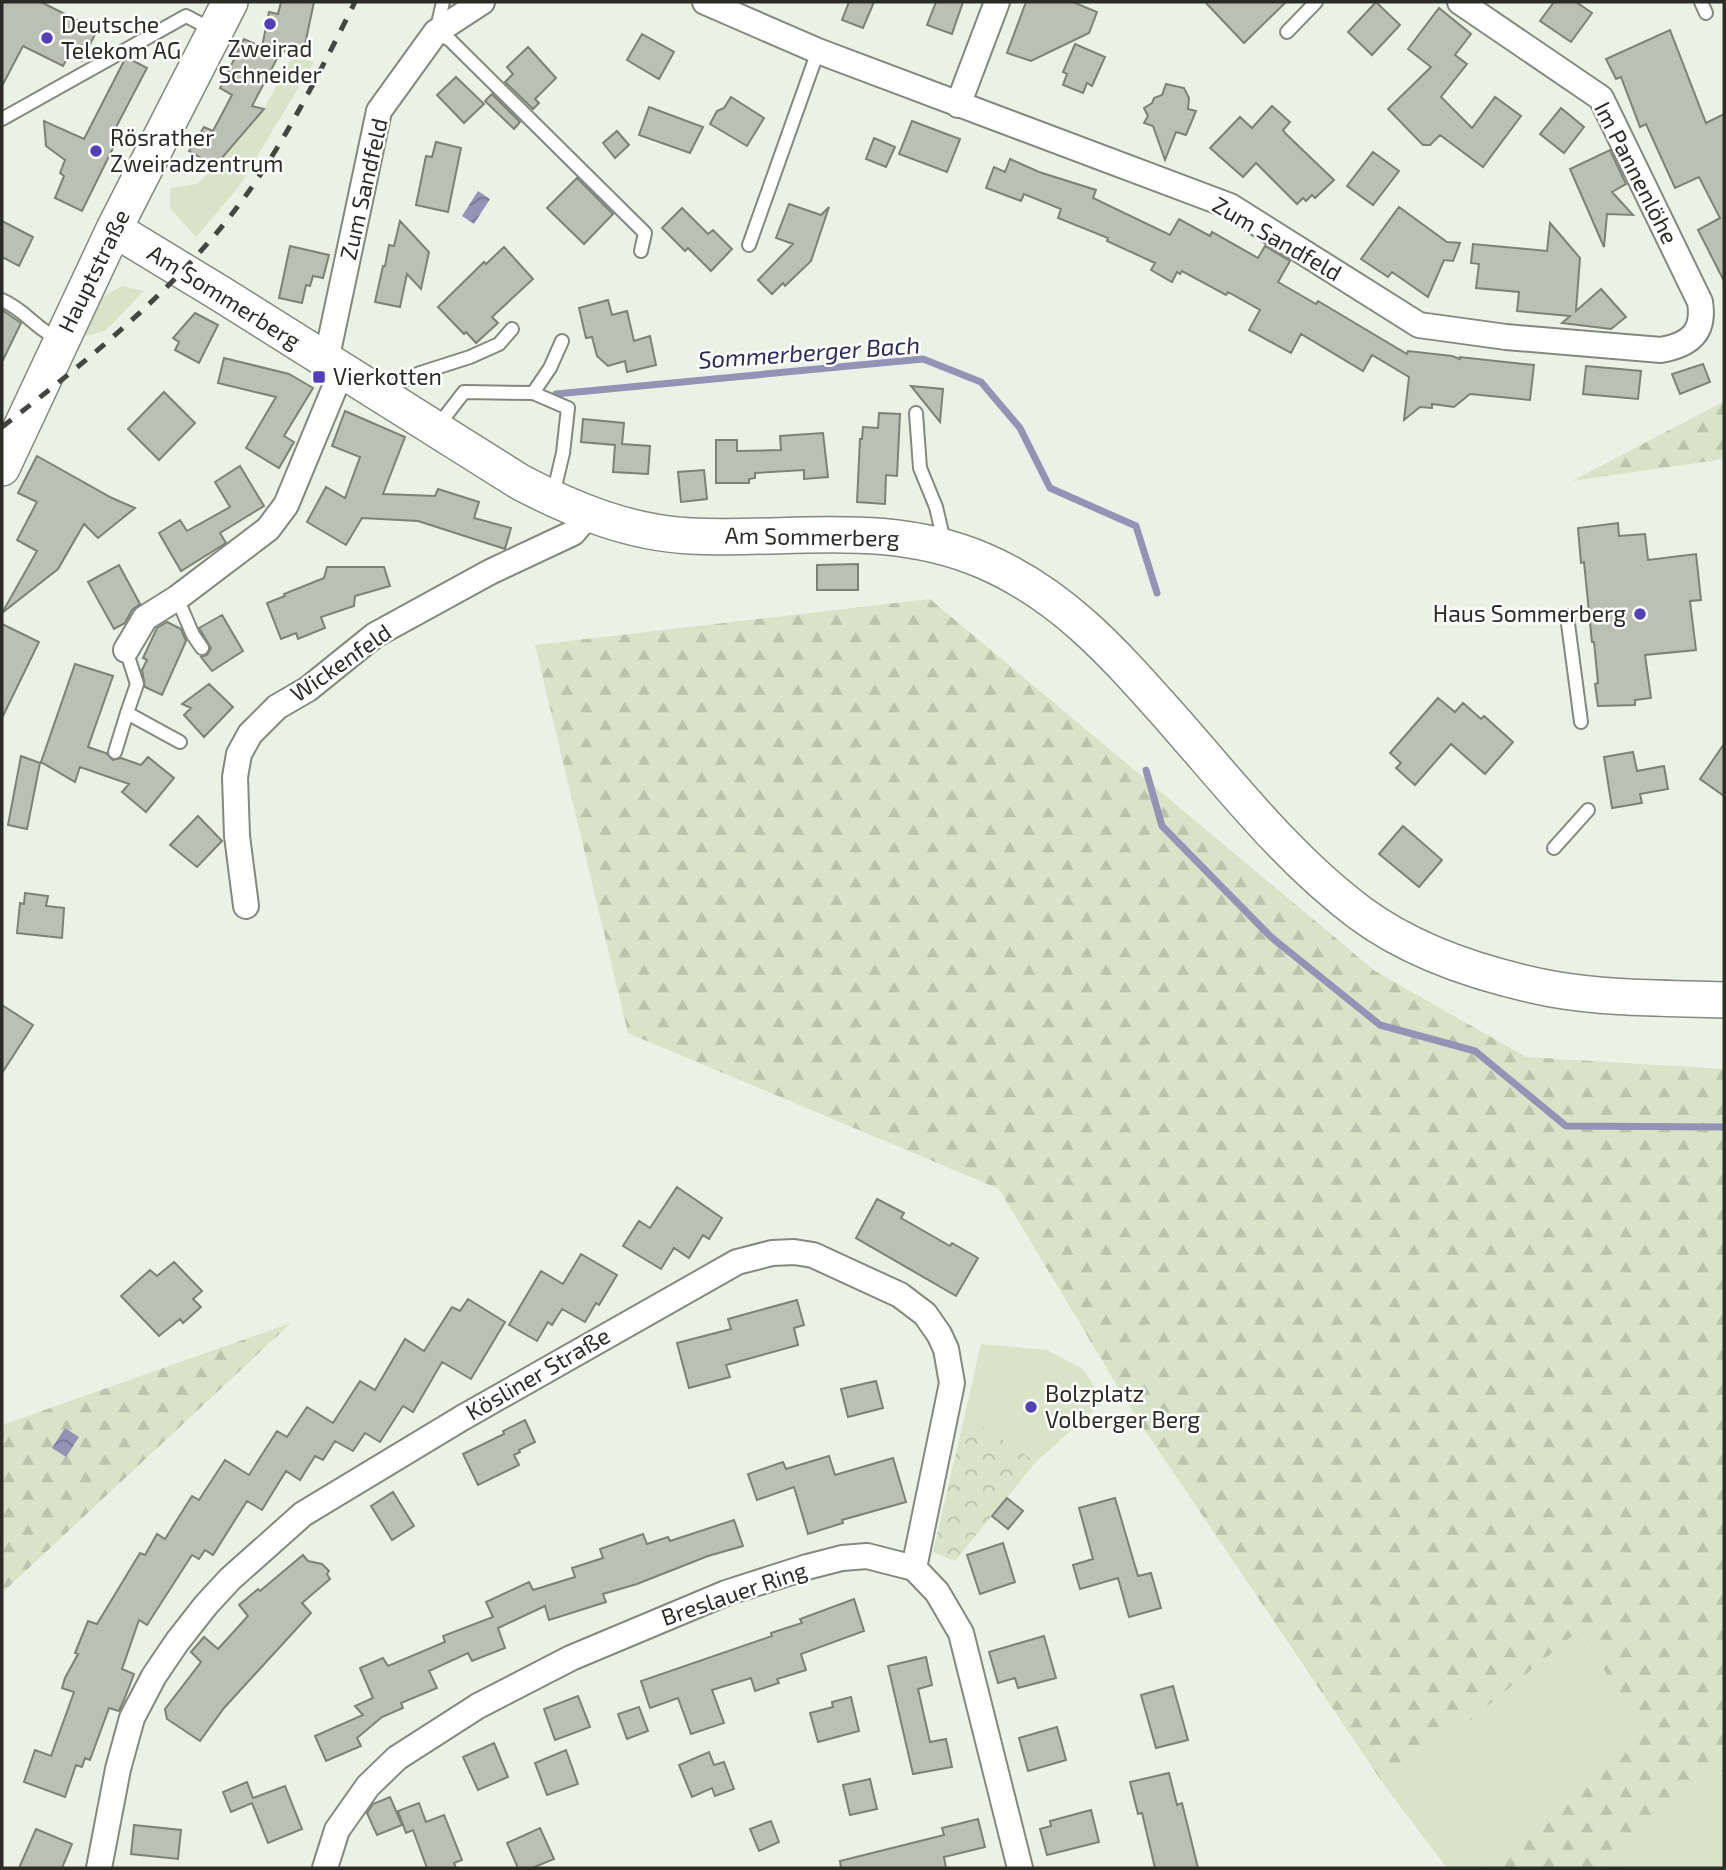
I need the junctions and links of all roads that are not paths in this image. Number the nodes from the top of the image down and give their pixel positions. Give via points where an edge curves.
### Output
1 (443, 2) edge
2 (482, 2) edge
3 (705, 2) edge
4 (997, 2) edge
5 (1316, 2) edge
6 (1460, 2) edge
7 (223, 17) edge
8 (436, 32) junction
9 (1287, 32) dead end
10 (818, 51) junction
11 (958, 105) junction
12 (2, 119) edge
13 (114, 229) junction
14 (750, 245) dead end
15 (641, 251) dead end
16 (2, 300) edge
17 (1699, 327) joint
18 (512, 328) dead end
19 (61, 340) junction
20 (562, 341) dead end
21 (334, 366) junction
22 (376, 393) junction
23 (533, 393) junction
24 (916, 413) dead end
25 (435, 429) junction
26 (2, 468) edge
27 (552, 499) junction
28 (589, 514) junction
29 (946, 547) junction
30 (177, 598) junction
31 (1567, 617) dead end
32 (202, 648) dead end
33 (126, 650) joint
34 (127, 713) junction
35 (1581, 722) dead end
36 (180, 742) dead end
37 (115, 752) dead end
38 (1588, 810) dead end
39 (1554, 848) dead end
40 (246, 906) dead end
41 (1724, 1000) edge
42 (914, 1568) junction
43 (99, 1868) edge
44 (324, 1868) edge
45 (1020, 1868) edge

1 - 8 lane
2 - 8 street, Zum Sandfeld
3 - 10 street, Zum Sandfeld
4 - 11 street
5 - 9 lane
6 - 17 street, Im Pannenlöhe via 1601,98 1696,293 1702,313
7 - 12 lane via 186,16
7 - 13 street, Hauptstraße
8 - 15 lane via 450,40 645,233
8 - 21 street, Zum Sandfeld via 379,111
10 - 11 street, Zum Sandfeld
10 - 14 lane
11 - 17 street, Zum Sandfeld via 1230,206 1419,325 1661,349 1676,347 1693,337
13 - 19 street, Hauptstraße
13 - 21 street, Am Sommerberg
16 - 19 lane
18 - 22 lane via 499,344
19 - 26 street, Hauptstraße
20 - 23 lane
21 - 22 street, Am Sommerberg
21 - 30 street via 286,505 268,529
22 - 25 street, Am Sommerberg
23 - 25 lane via 464,392
23 - 27 lane via 568,408 564,453
24 - 29 lane via 920,468
25 - 27 street, Am Sommerberg
27 - 28 street, Am Sommerberg
28 - 29 street, Am Sommerberg via 690,536 866,534
28 - 40 street, Wickenfeld via 573,533 375,635 308,689 277,707 250,734 234,777
29 - 41 street, Am Sommerberg via 1018,578 1080,621 1300,861 1385,929 1481,971 1552,989
30 - 32 lane
30 - 33 street via 145,618
31 - 35 lane
33 - 34 lane via 137,684
34 - 36 lane
34 - 37 lane
38 - 39 lane
42 - 43 street, Kösliner Straße via 952,1383 939,1334 925,1314 900,1295 813,1255 772,1253 737,1262 303,1514 230,1579 154,1676 132,1718
42 - 44 street, Breslauer Ring via 867,1556 819,1564 726,1593 571,1658 478,1706 397,1758 352,1807 337,1830
42 - 45 street via 937,1592 961,1633

